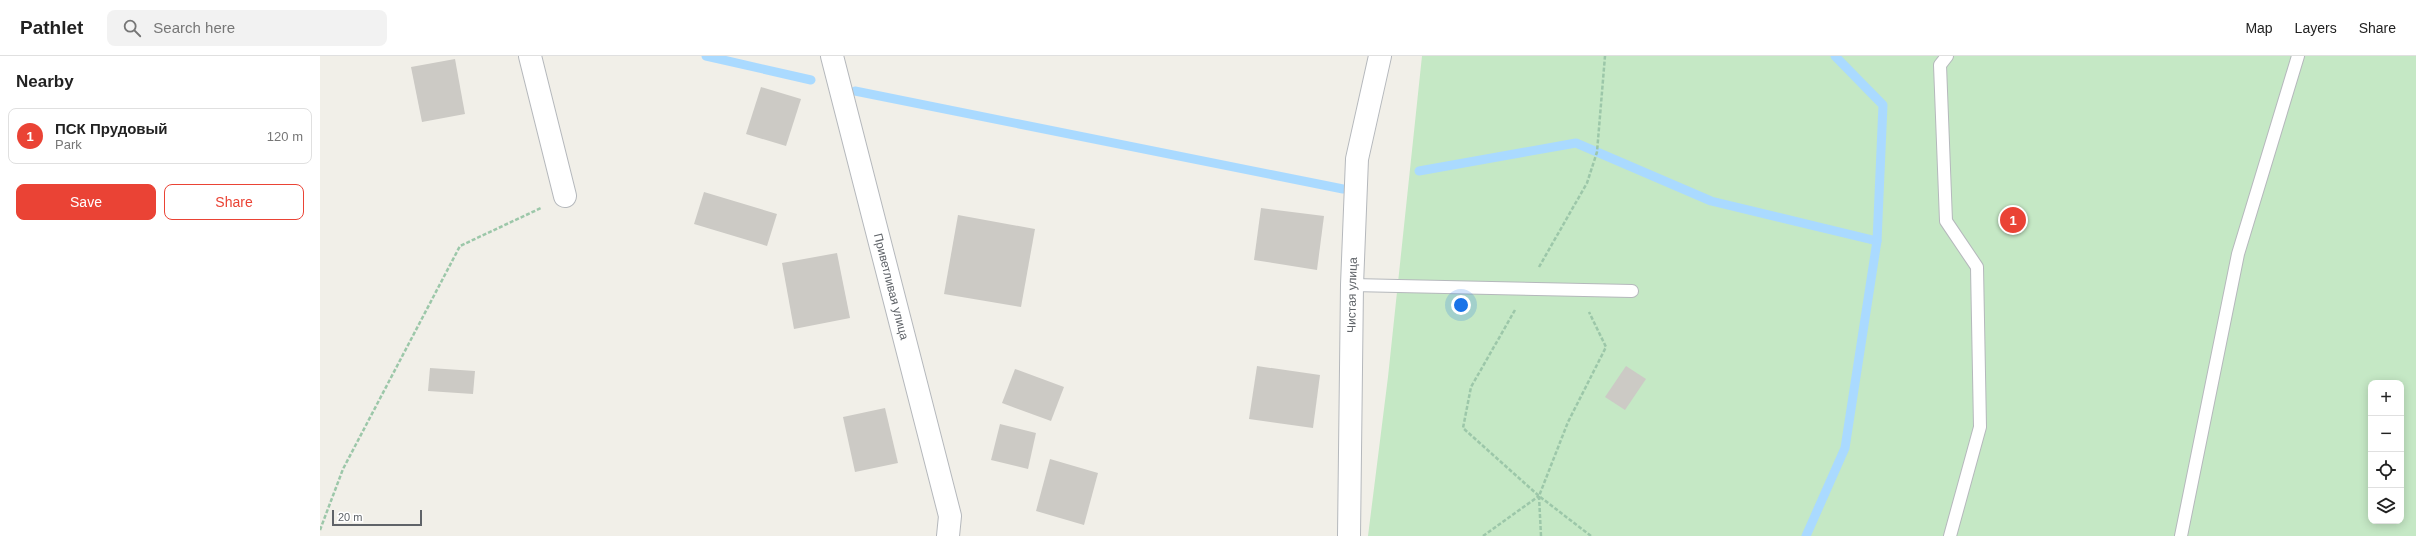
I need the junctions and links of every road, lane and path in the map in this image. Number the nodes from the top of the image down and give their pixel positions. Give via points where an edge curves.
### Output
1 (530, 56) edge
2 (832, 56) edge
3 (1380, 56) edge
4 (1605, 56) edge
5 (1947, 56) edge
6 (2298, 56) edge
7 (565, 196) joint
8 (1352, 285) junction
9 (1527, 289) junction
10 (1579, 290) junction
11 (1632, 291) dead end
12 (1539, 496) junction
13 (949, 526) edge
14 (320, 530) edge
15 (1349, 536) edge
16 (1483, 536) edge
17 (1541, 536) edge
18 (1591, 536) edge
19 (1950, 536) edge
20 (2181, 536) edge

1 - 7 street
2 - 13 street, Приветливая улица
3 - 8 street, Чистая улица via 1357,159
4 - 9 path via 1597,152 1587,183
5 - 19 lane via 1940,65 1946,221 1977,267 1980,426
6 - 20 lane via 2238,254
7 - 14 path via 460,246 342,469
8 - 9 lane
8 - 15 street, Чистая улица
9 - 10 lane
9 - 12 path via 1471,387 1462,428
10 - 11 lane
10 - 12 path via 1606,347 1568,422
12 - 16 path
12 - 17 path
12 - 18 path

